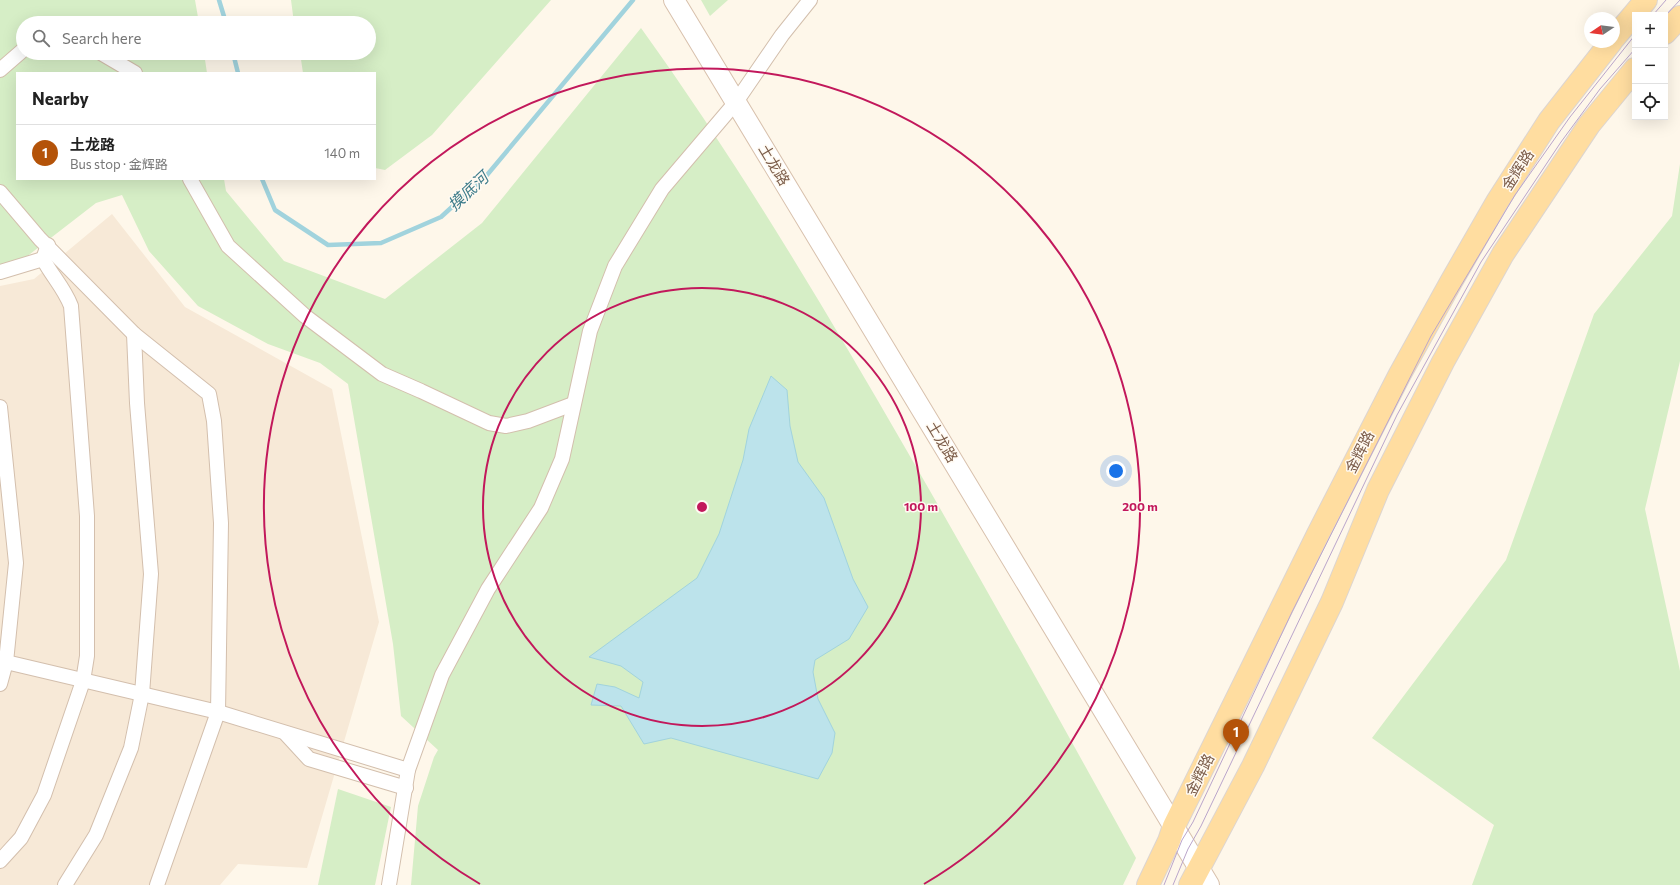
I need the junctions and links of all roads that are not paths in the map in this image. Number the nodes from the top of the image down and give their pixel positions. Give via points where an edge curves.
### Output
1 (674, 0) edge
2 (810, 0) edge
3 (1646, 0) edge
4 (1680, 17) edge
5 (1620, 31) edge
6 (1668, 31) edge
7 (1606, 48) edge
8 (16, 56) edge
9 (112, 60) edge
10 (0, 70) edge
11 (133, 72) edge
12 (1632, 73) edge
13 (736, 102) junction
14 (191, 180) edge
15 (0, 192) edge
16 (48, 245) junction
17 (43, 259) junction
18 (0, 272) edge
19 (134, 334) junction
20 (574, 404) junction
21 (0, 407) edge
22 (6, 662) junction
23 (83, 680) junction
24 (0, 684) edge
25 (142, 694) junction
26 (218, 712) junction
27 (286, 734) junction
28 (408, 770) junction
29 (406, 788) junction
30 (1174, 826) junction
31 (0, 861) edge
32 (1199, 879) edge
33 (65, 885) edge
34 (157, 885) edge
35 (389, 885) edge
36 (1148, 885) edge

1 - 13 street, 土龙路
2 - 13 street
3 - 5 main road
4 - 6 main road
7 - 30 main road, 金辉路 via 1549,121 1497,202 1447,288 1321,527
8 - 10 street
9 - 11 street
12 - 32 main road via 1589,125 1503,254 1443,362 1378,490 1332,602
13 - 20 street via 662,189 615,266 590,331
13 - 30 street, 土龙路
14 - 20 street via 228,246 305,316 382,374 473,416 506,426 528,421
15 - 16 street
16 - 17 street
16 - 19 street
17 - 18 street
17 - 23 street via 65,292 71,306 87,516 87,656
19 - 25 street via 136,403 151,574
19 - 26 street via 209,394 214,421 221,524
20 - 28 street via 562,459 541,508 488,589 442,675
21 - 22 street via 16,563
22 - 23 street
22 - 24 street
23 - 25 street
23 - 31 street via 44,795 21,838
25 - 26 street
25 - 33 street via 131,748 96,834
26 - 27 street
26 - 34 street
27 - 28 street
27 - 29 street via 309,759
28 - 29 street
29 - 35 street
30 - 32 street, 土龙路
30 - 36 main road, 金辉路

